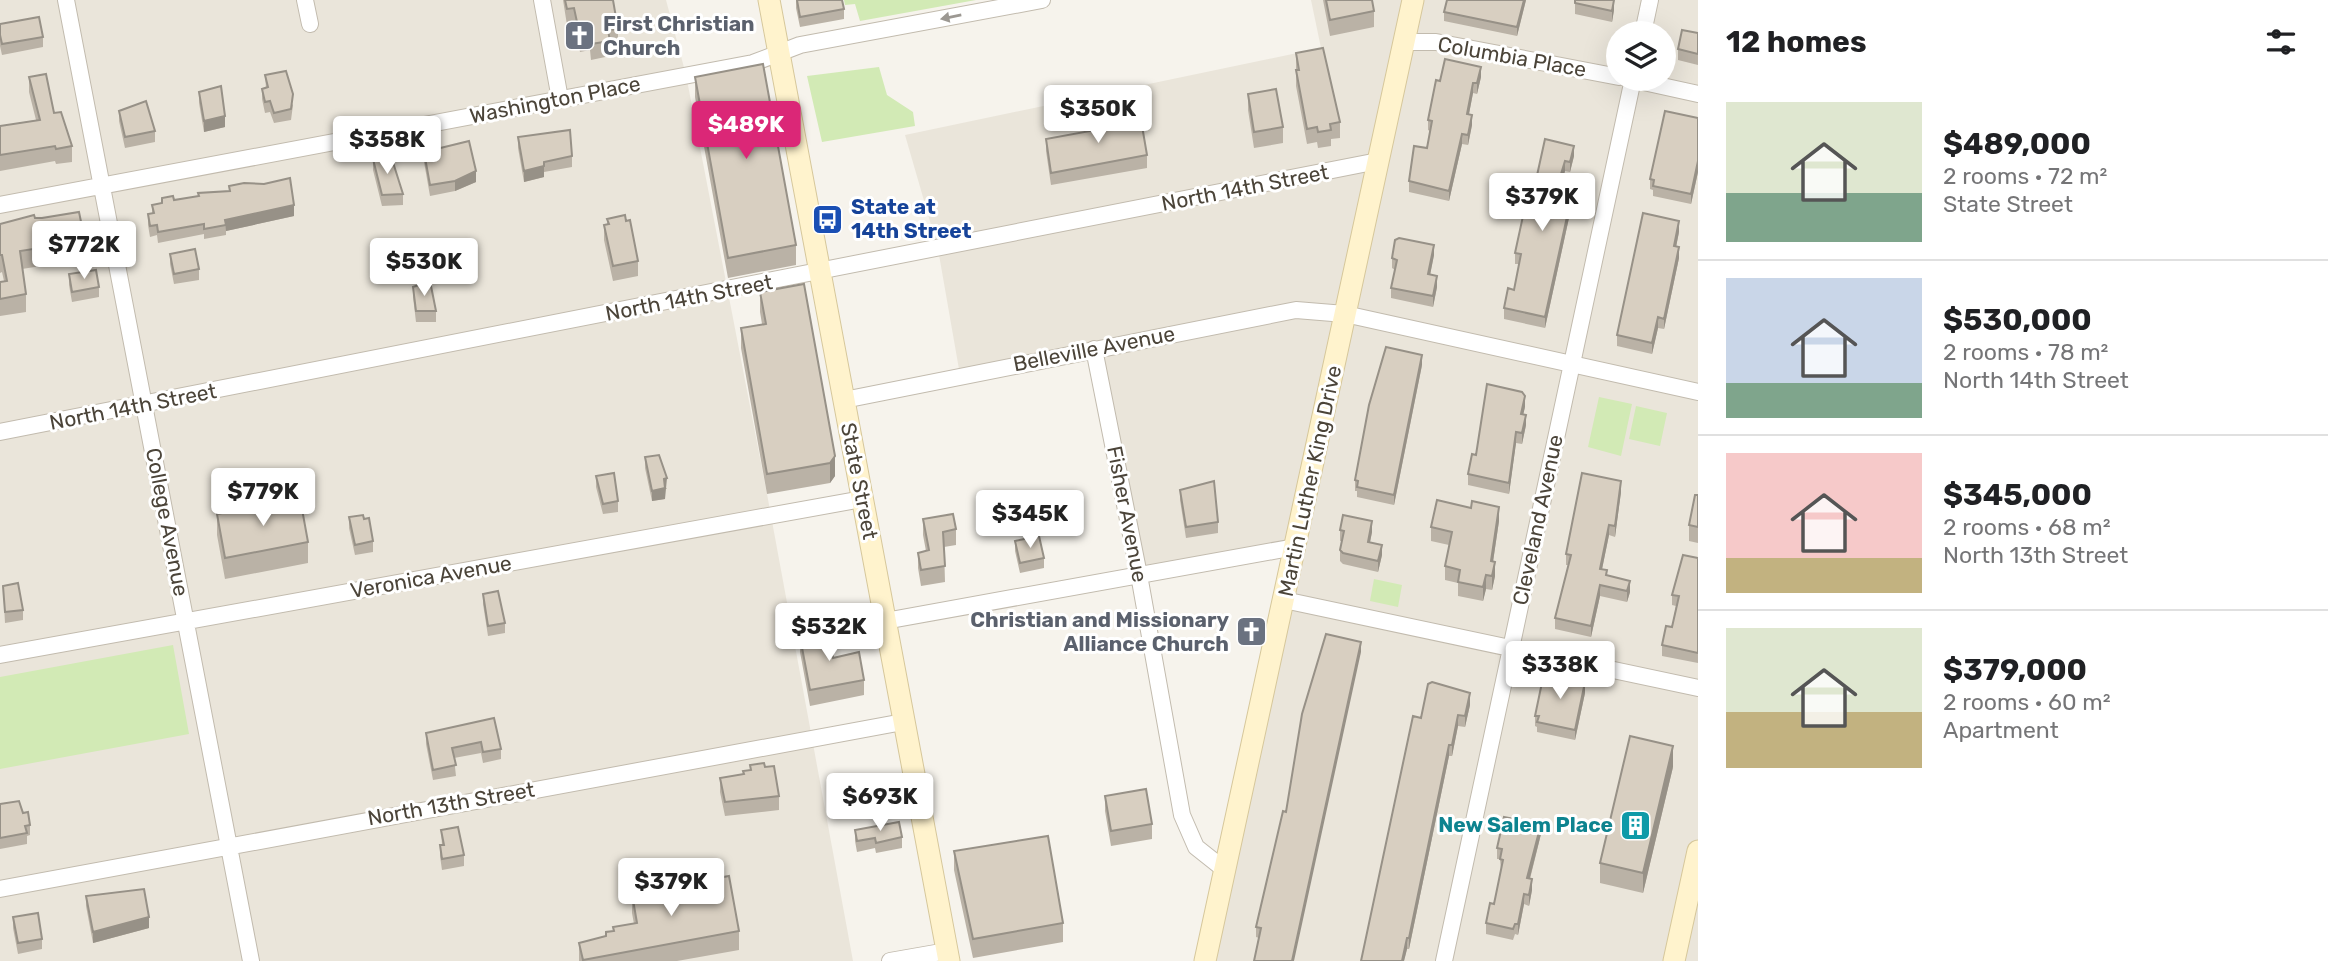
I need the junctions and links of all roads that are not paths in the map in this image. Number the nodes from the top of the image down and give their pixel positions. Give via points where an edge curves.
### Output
1 (66, 0) edge
2 (305, 0) edge
3 (542, 0) edge
4 (769, 0) edge
5 (1042, 0) edge
6 (1413, 0) edge
7 (1650, 0) edge
8 (1646, 21) edge
9 (310, 23) dead end
10 (1404, 42) junction
11 (779, 52) junction
12 (1606, 75) edge
13 (1676, 89) edge
14 (1629, 91) edge
15 (1698, 94) edge
16 (560, 99) junction
17 (1378, 161) junction
18 (102, 185) junction
19 (0, 205) edge
20 (820, 273) junction
21 (1345, 314) junction
22 (1094, 349) junction
23 (1571, 365) junction
24 (1698, 393) edge
25 (844, 400) junction
26 (144, 405) junction
27 (0, 432) edge
28 (862, 499) junction
29 (1295, 547) junction
30 (1139, 575) junction
31 (1284, 600) junction
32 (885, 621) junction
33 (187, 623) junction
34 (1511, 648) junction
35 (0, 655) edge
36 (1698, 688) edge
37 (903, 722) junction
38 (228, 845) junction
39 (1698, 851) edge
40 (1226, 870) junction
41 (0, 889) edge
42 (948, 956) edge
43 (251, 961) edge
44 (890, 961) edge
45 (1205, 961) edge
46 (1444, 961) edge
47 (1674, 961) edge

1 - 18 street, College Avenue
2 - 9 street
3 - 16 street
4 - 11 street, State Street
5 -> 11 street
6 - 10 street, Martin Luther King Drive
7 - 8 street
10 - 12 street, Columbia Place via 1436,42
10 - 17 street, Martin Luther King Drive
11 - 16 street, Washington Place via 753,63
11 - 20 street, State Street
13 - 15 street
14 - 23 street, Cleveland Avenue
16 - 18 street, Washington Place
17 - 20 street, North 14th Street
17 - 21 street, Martin Luther King Drive
18 - 19 street, Washington Place
18 - 26 street, College Avenue
20 - 25 street, State Street
20 - 26 street, North 14th Street
21 - 22 street, Belleville Avenue via 1296,310
21 - 23 street
21 - 29 street, Martin Luther King Drive
22 - 25 street, Belleville Avenue
22 - 30 street, Fisher Avenue
23 - 24 street
23 - 34 street, Cleveland Avenue
25 - 28 street, State Street
26 - 27 street, North 14th Street
26 - 33 street, College Avenue
28 - 32 street, State Street
28 - 33 street, Veronica Avenue
29 - 30 street
29 - 31 street, Martin Luther King Drive
30 - 32 street
30 - 40 street, Fisher Avenue via 1182,815 1196,847
31 - 34 street
31 - 40 street, Martin Luther King Drive
32 - 37 street, State Street
33 - 35 street, Veronica Avenue
33 - 38 street, College Avenue
34 - 36 street
34 - 46 street, Cleveland Avenue
37 - 38 street, North 13th Street
37 - 42 street, State Street
38 - 41 street, North 13th Street
38 - 43 street, College Avenue
39 - 47 street
40 - 45 street, Martin Luther King Drive
42 - 44 street

